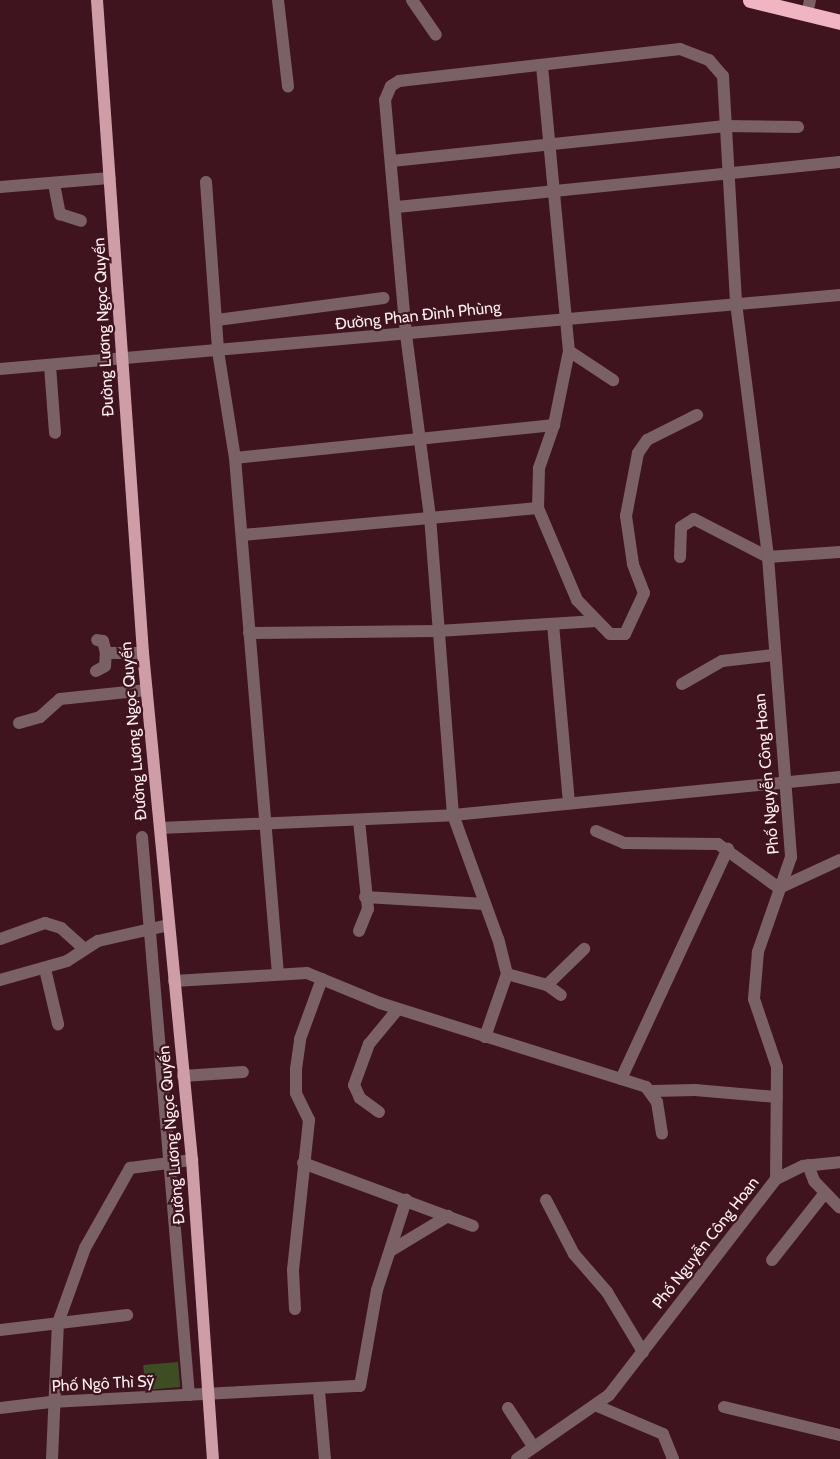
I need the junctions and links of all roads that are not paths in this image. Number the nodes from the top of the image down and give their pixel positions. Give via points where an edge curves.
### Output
1 (97, 0) edge
2 (278, 0) edge
3 (412, 0) edge
4 (750, 0) edge
5 (791, 0) edge
6 (810, 2) edge
7 (840, 13) edge
8 (840, 22) edge
9 (436, 35) dead end
10 (542, 66) junction
11 (288, 86) dead end
12 (724, 126) junction
13 (798, 127) dead end
14 (549, 145) junction
15 (392, 162) junction
16 (840, 162) edge
17 (728, 171) junction
18 (110, 178) junction
19 (206, 182) dead end
20 (54, 184) junction
21 (0, 187) edge
22 (554, 192) junction
23 (398, 207) junction
24 (81, 221) dead end
25 (840, 295) edge
26 (384, 298) dead end
27 (736, 303) junction
28 (568, 318) junction
29 (217, 320) junction
30 (406, 335) junction
31 (218, 351) junction
32 (569, 351) junction
33 (121, 360) junction
34 (50, 366) junction
35 (0, 369) edge
36 (613, 380) dead end
37 (697, 415) dead end
38 (554, 425) junction
39 (55, 433) dead end
40 (420, 436) junction
41 (235, 458) junction
42 (538, 508) junction
43 (430, 517) junction
44 (242, 535) junction
45 (840, 552) edge
46 (680, 557) dead end
47 (768, 557) junction
48 (597, 621) junction
49 (553, 624) junction
50 (438, 631) junction
51 (249, 633) junction
52 (97, 640) dead end
53 (106, 653) junction
54 (143, 654) junction
55 (774, 655) junction
56 (96, 671) dead end
57 (682, 684) dead end
58 (146, 690) junction
59 (19, 723) dead end
60 (840, 777) edge
61 (782, 782) junction
62 (570, 803) junction
63 (453, 815) junction
64 (359, 820) junction
65 (264, 826) junction
66 (160, 828) junction
67 (596, 831) dead end
68 (142, 837) dead end
69 (728, 849) junction
70 (840, 860) edge
71 (779, 888) junction
72 (365, 897) junction
73 (485, 904) junction
74 (168, 925) junction
75 (149, 929) junction
76 (359, 931) dead end
77 (0, 939) edge
78 (83, 948) junction
79 (584, 949) dead end
80 (45, 969) junction
81 (278, 974) junction
82 (507, 974) junction
83 (322, 979) junction
84 (0, 980) edge
85 (174, 981) junction
86 (547, 984) junction
87 (561, 995) dead end
88 (398, 1008) junction
89 (58, 1024) dead end
90 (486, 1037) junction
91 (243, 1072) dead end
92 (183, 1076) junction
93 (621, 1079) junction
94 (652, 1092) junction
95 (777, 1097) junction
96 (379, 1112) dead end
97 (662, 1134) dead end
98 (192, 1160) junction
99 (169, 1162) junction
100 (840, 1162) edge
101 (303, 1163) junction
102 (808, 1166) junction
103 (776, 1179) junction
104 (825, 1193) junction
105 (406, 1200) junction
106 (546, 1200) dead end
107 (840, 1208) edge
108 (448, 1216) junction
109 (473, 1226) dead end
110 (390, 1251) junction
111 (772, 1260) dead end
112 (295, 1309) dead end
113 (127, 1315) dead end
114 (58, 1323) junction
115 (0, 1330) edge
116 (643, 1352) junction
117 (319, 1391) junction
118 (208, 1394) junction
119 (189, 1395) junction
120 (52, 1402) junction
121 (595, 1404) junction
122 (724, 1407) dead end
123 (0, 1408) edge
124 (508, 1413) dead end
125 (840, 1435) edge
126 (525, 1453) edge
127 (52, 1459) edge
128 (213, 1459) edge
129 (325, 1459) edge
130 (673, 1459) edge

1 - 18 main road, Đường Lương Ngọc Quyến
2 - 11 street
3 - 9 street
4 - 8 highway
5 - 6 highway
6 - 7 highway
10 - 12 street, Phố Nguyễn Công Hoan via 680,49 695,52 714,64 723,76
10 - 14 street
10 - 15 street, Phố Nguyễn Công Hoan via 399,81 391,86 385,100
12 - 13 street
12 - 14 street
12 - 17 street, Phố Nguyễn Công Hoan
14 - 15 street
14 - 22 street
15 - 23 street, Phố Nguyễn Công Hoan
16 - 17 street
17 - 22 street
17 - 27 street, Phố Nguyễn Công Hoan
18 - 20 street
18 - 33 main road, Đường Lương Ngọc Quyến
19 - 29 street
20 - 21 street
20 - 24 street via 60,214
22 - 23 street
22 - 28 street
23 - 30 street, Phố Nguyễn Công Hoan
25 - 27 street, Đường Phan Đình Phùng
26 - 29 street
27 - 28 street, Đường Phan Đình Phùng
27 - 47 street, Phố Nguyễn Công Hoan
28 - 30 street, Đường Phan Đình Phùng
28 - 32 street
29 - 31 street
30 - 31 street, Đường Phan Đình Phùng
30 - 40 street, Phố Nguyễn Công Hoan
31 - 33 street, Đường Phan Đình Phùng
31 - 41 street
32 - 36 street
32 - 38 street
33 - 34 street, Đường Phan Đình Phùng
33 - 54 main road, Đường Lương Ngọc Quyến
34 - 35 street, Đường Phan Đình Phùng
34 - 39 street
37 - 48 street via 647,440 638,453 626,516 633,564 644,593 625,634 610,634
38 - 40 street
38 - 42 street via 539,468
40 - 41 street
40 - 43 street, Phố Nguyễn Công Hoan
41 - 44 street
42 - 43 street
42 - 48 street via 577,600
43 - 44 street
43 - 50 street, Phố Nguyễn Công Hoan
44 - 51 street
45 - 47 street
46 - 47 street via 681,527 694,518
47 - 55 street, Phố Nguyễn Công Hoan
48 - 49 street
49 - 50 street
49 - 62 street
50 - 51 street
50 - 63 street, Phố Nguyễn Công Hoan
51 - 65 street
52 - 53 street via 103,641
53 - 54 street
53 - 56 street via 105,666
54 - 58 main road, Đường Lương Ngọc Quyến
55 - 57 street via 722,661
55 - 61 street, Phố Nguyễn Công Hoan
58 - 59 street via 60,699 40,717
58 - 66 main road, Đường Lương Ngọc Quyến
60 - 61 street
61 - 62 street
61 - 71 street, Phố Nguyễn Công Hoan via 791,857
62 - 63 street
63 - 64 street
63 - 73 street, Phố Nguyễn Công Hoan
64 - 65 street
64 - 72 street
65 - 66 street
65 - 81 street
66 - 74 main road, Đường Lương Ngọc Quyến
67 - 69 street via 624,843 713,843
68 - 75 street
69 - 71 street
69 - 93 street
70 - 71 street
71 - 95 street, Phố Nguyễn Công Hoan via 758,952 754,999 777,1067
72 - 73 street
72 - 76 street via 367,914
73 - 82 street, Phố Nguyễn Công Hoan
74 - 75 street
74 - 85 main road, Đường Lương Ngọc Quyến
75 - 78 street via 98,940
75 - 99 street
77 - 78 street via 45,923 61,928
78 - 80 street via 67,961
79 - 86 street
80 - 84 street
80 - 89 street
81 - 83 street via 308,974
81 - 85 street
82 - 86 street
82 - 90 street
83 - 88 street
83 - 101 street via 300,1039 296,1069 296,1093 309,1120
85 - 92 main road, Đường Lương Ngọc Quyến
86 - 87 street
88 - 90 street
88 - 96 street via 369,1044 354,1085 360,1098
90 - 93 street
91 - 92 street
92 - 98 main road, Đường Lương Ngọc Quyến
93 - 94 street
94 - 95 street via 695,1090
94 - 97 street
95 - 103 street, Phố Nguyễn Công Hoan
98 - 99 street
98 - 118 main road, Đường Lương Ngọc Quyến
99 - 114 street via 134,1166 128,1170 85,1248
99 - 119 street
100 - 102 street
101 - 105 street
101 - 112 street via 293,1270
102 - 103 street
102 - 104 street
103 - 116 street, Phố Nguyễn Công Hoan
104 - 107 street
104 - 111 street
105 - 108 street
105 - 110 street
106 - 116 street via 574,1254 607,1292
108 - 109 street
108 - 110 street
110 - 117 street, Phố Ngô Thì Sỹ via 377,1290 362,1383 354,1388
113 - 114 street
114 - 115 street
114 - 120 street
116 - 121 street, Phố Nguyễn Công Hoan via 608,1395
117 - 118 street, Phố Ngô Thì Sỹ via 276,1389
117 - 129 street
118 - 119 street, Phố Ngô Thì Sỹ
118 - 128 main road, Đường Lương Ngọc Quyến
119 - 120 street, Phố Ngô Thì Sỹ
120 - 123 street, Phố Ngô Thì Sỹ
120 - 127 street
121 - 126 street, Phố Nguyễn Công Hoan
121 - 130 street via 662,1434
122 - 125 street
124 - 126 street

